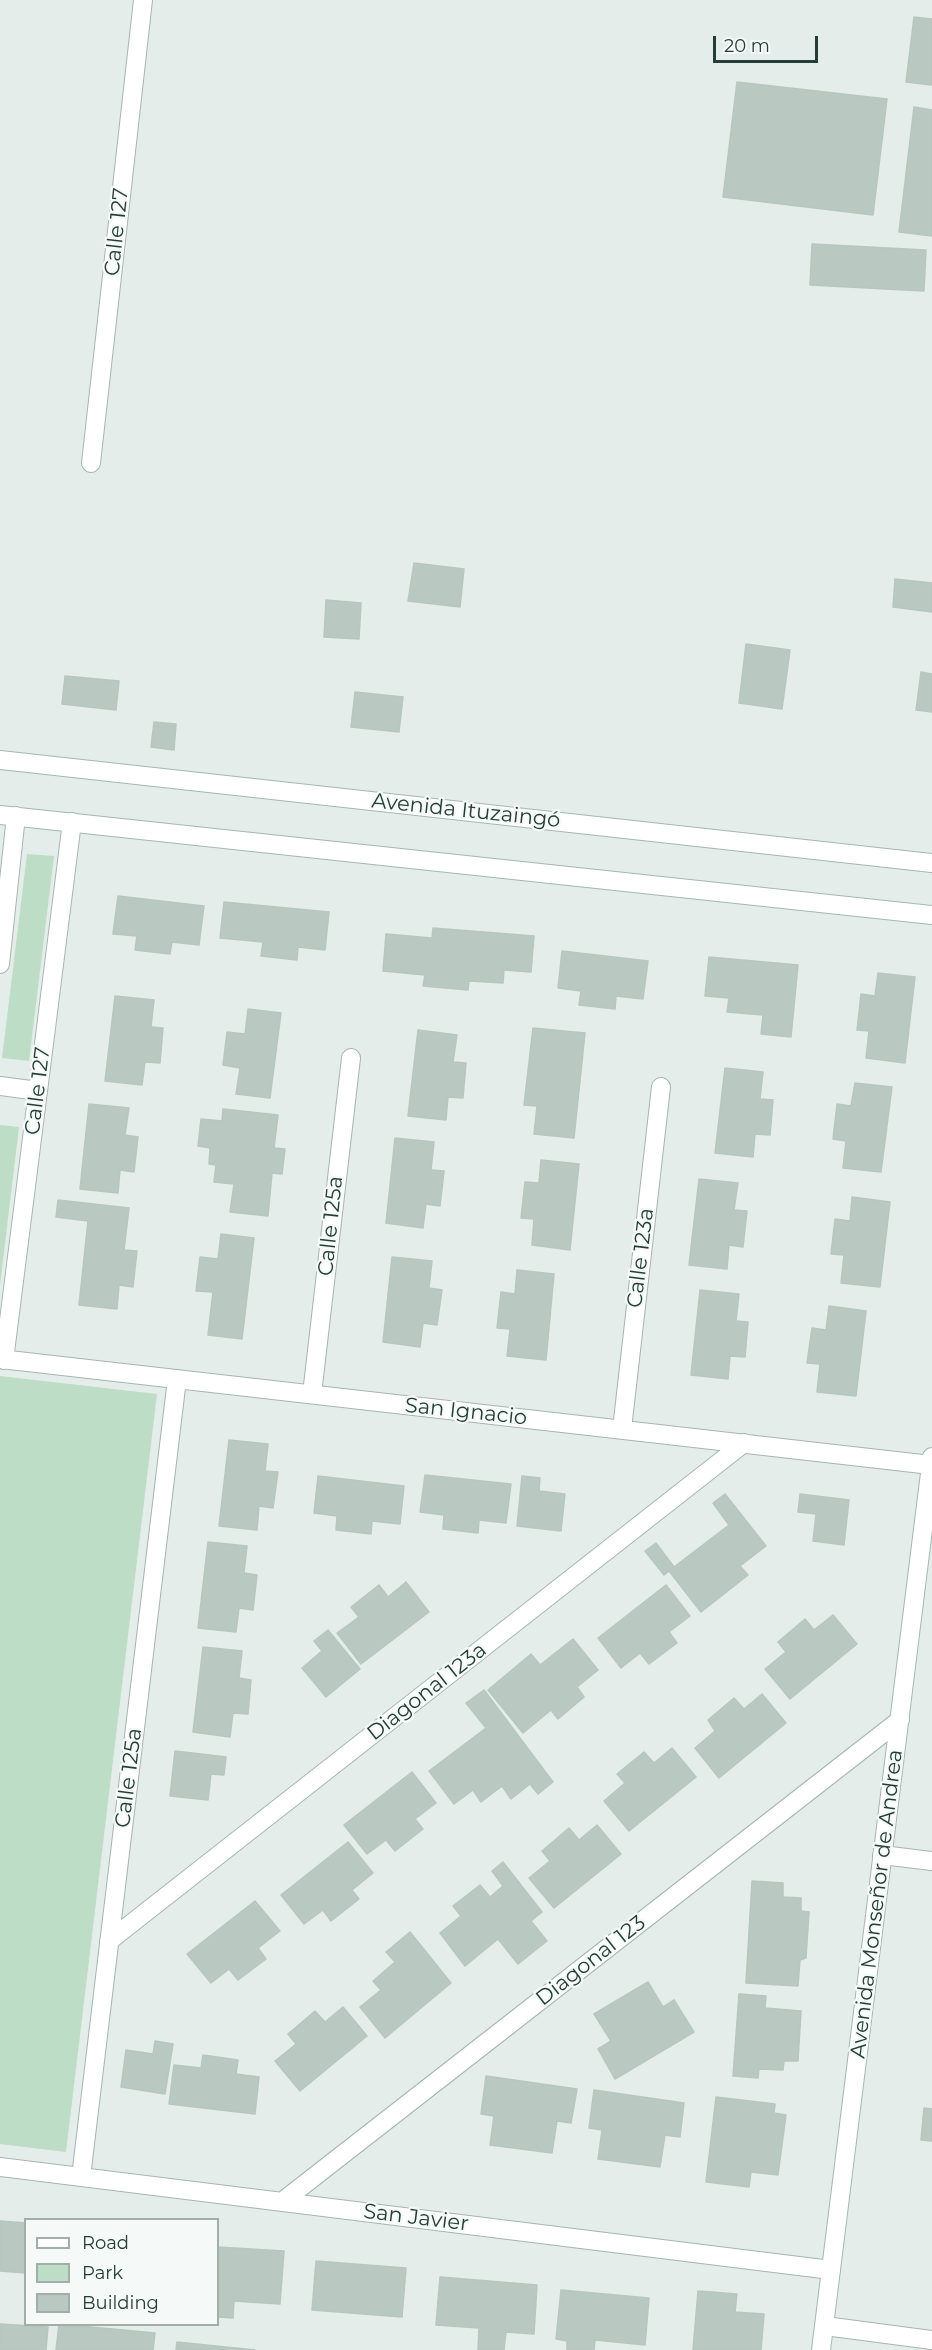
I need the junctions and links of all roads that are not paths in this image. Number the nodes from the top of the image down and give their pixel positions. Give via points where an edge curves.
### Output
1 (142, 0) edge
2 (91, 463) dead end
3 (0, 760) edge
4 (8, 816) edge
5 (72, 822) junction
6 (932, 863) edge
7 (932, 915) edge
8 (0, 964) edge
9 (351, 1058) dead end
10 (0, 1086) edge
11 (661, 1087) dead end
12 (38, 1091) junction
13 (2, 1359) edge
14 (177, 1379) junction
15 (312, 1395) junction
16 (622, 1429) junction
17 (744, 1443) junction
18 (932, 1461) edge
19 (900, 1720) junction
20 (882, 1855) junction
21 (932, 1861) edge
22 (109, 1941) junction
23 (0, 2167) edge
24 (81, 2176) junction
25 (283, 2202) junction
26 (831, 2270) junction
27 (825, 2326) junction
28 (932, 2340) edge
29 (822, 2350) edge

1 - 2 street, Calle 127
3 - 6 street, Avenida Ituzaingó
4 - 5 street
4 - 8 street
5 - 7 street
5 - 12 street, Calle 127
9 - 15 street, Calle 125a
10 - 12 street
11 - 16 street, Calle 123a
12 - 13 street, Calle 127
13 - 14 street, San Ignacio
14 - 15 street, San Ignacio
14 - 22 street, Calle 125a
15 - 16 street, San Ignacio
16 - 17 street, San Ignacio
17 - 18 street, San Ignacio
17 - 22 street, Diagonal 123a
18 - 19 street, Avenida Monseñor de Andrea
19 - 20 street, Avenida Monseñor de Andrea
19 - 25 street, Diagonal 123
20 - 21 street
20 - 26 street, Avenida Monseñor de Andrea
22 - 24 street, Calle 125a
23 - 24 street, San Javier
24 - 25 street, San Javier
25 - 26 street, San Javier
26 - 27 street, Avenida Monseñor de Andrea
27 - 28 street
27 - 29 street, Avenida Monseñor de Andrea

